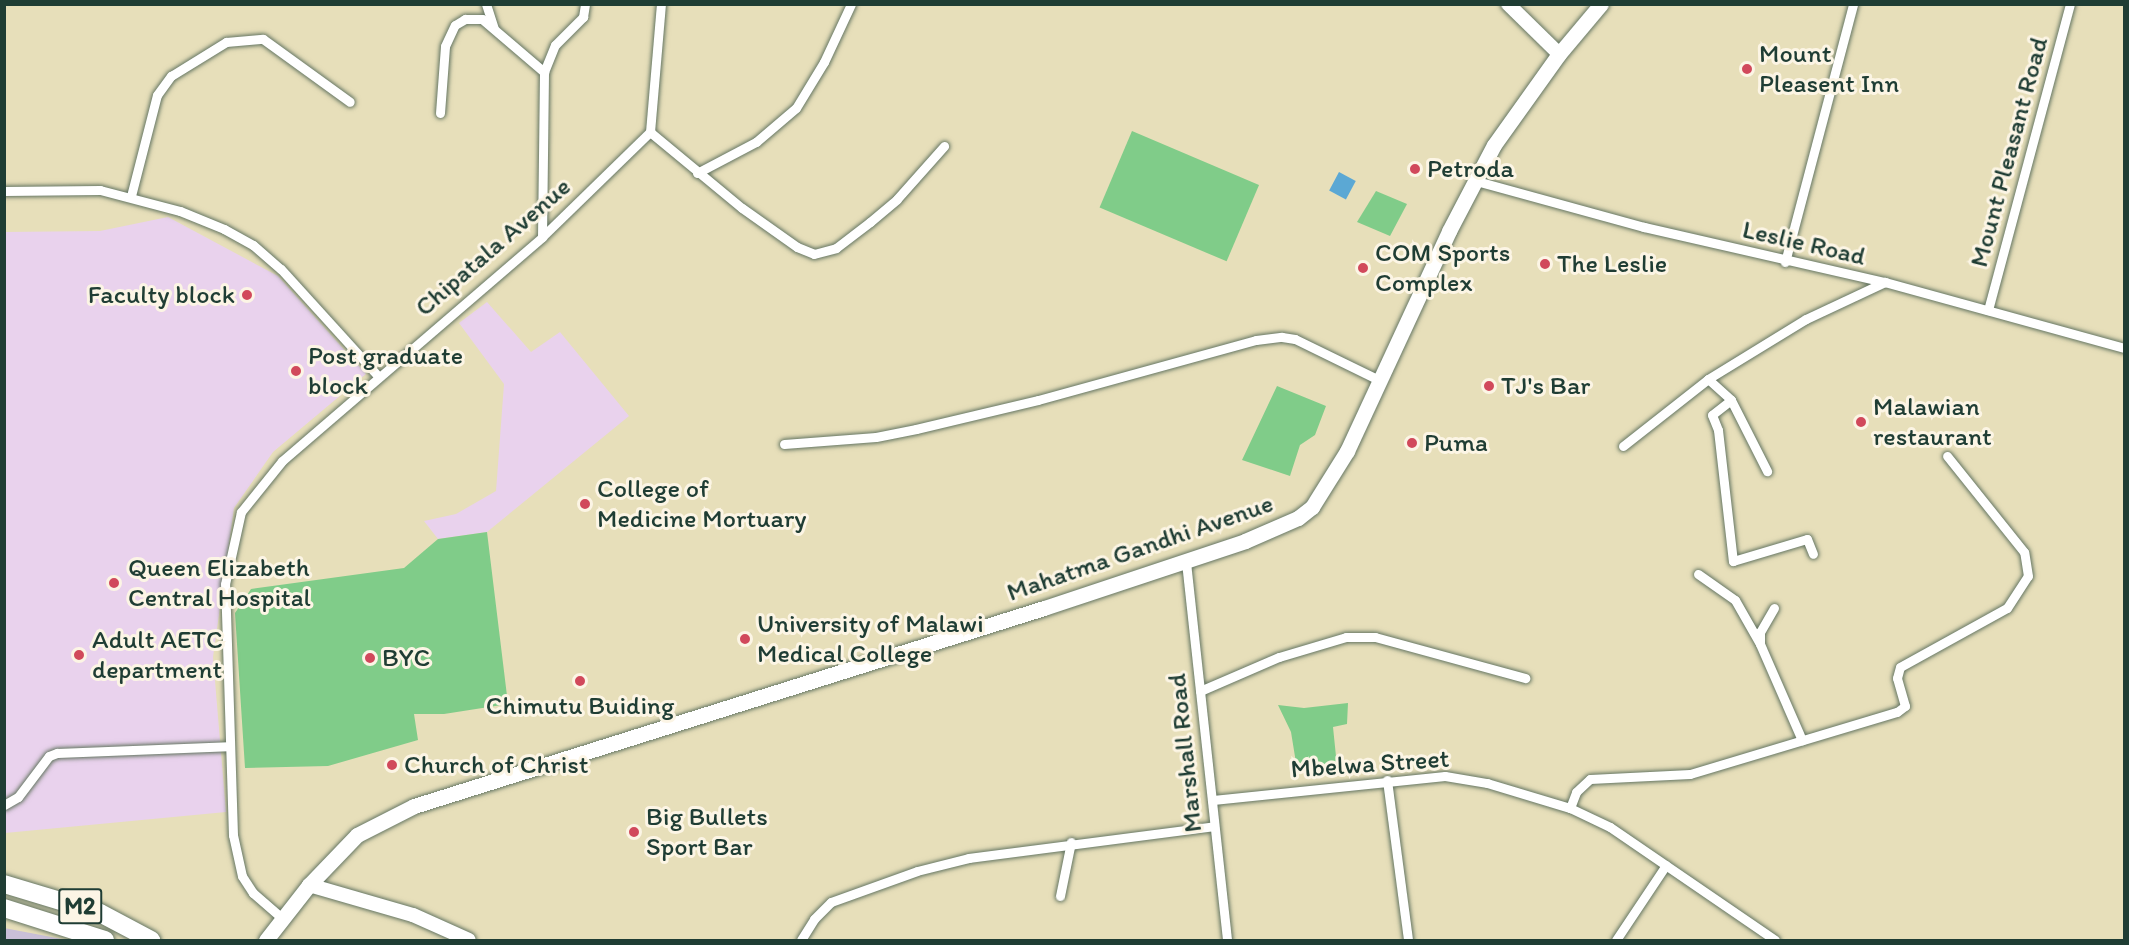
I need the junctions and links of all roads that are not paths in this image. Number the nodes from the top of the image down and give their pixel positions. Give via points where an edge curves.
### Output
1 (486, 4) edge
2 (585, 4) edge
3 (661, 4) edge
4 (851, 4) edge
5 (1508, 4) edge
6 (1601, 4) edge
7 (1853, 4) edge
8 (2070, 4) edge
9 (495, 28) junction
10 (1559, 54) junction
11 (544, 72) junction
12 (350, 102) dead end
13 (440, 113) dead end
14 (650, 132) junction
15 (944, 146) dead end
16 (698, 173) junction
17 (1473, 180) junction
18 (4, 191) edge
19 (131, 196) junction
20 (542, 237) junction
21 (1785, 262) junction
22 (1885, 282) junction
23 (1988, 310) junction
24 (2124, 348) edge
25 (377, 375) junction
26 (1708, 379) junction
27 (1381, 381) junction
28 (1731, 400) junction
29 (784, 444) dead end
30 (1623, 446) dead end
31 (1947, 456) dead end
32 (1767, 471) dead end
33 (1813, 554) dead end
34 (1186, 562) junction
35 (1698, 574) dead end
36 (1774, 608) dead end
37 (1760, 644) junction
38 (1526, 678) dead end
39 (1200, 691) junction
40 (1802, 740) junction
41 (228, 746) junction
42 (1387, 780) junction
43 (1213, 800) junction
44 (4, 805) edge
45 (1570, 808) junction
46 (1214, 826) junction
47 (1071, 842) junction
48 (1666, 865) junction
49 (4, 884) edge
50 (309, 885) junction
51 (1060, 896) dead end
52 (4, 908) edge
53 (283, 918) junction
54 (105, 940) edge
55 (151, 940) edge
56 (266, 940) edge
57 (469, 940) edge
58 (801, 940) edge
59 (1227, 940) edge
60 (1408, 940) edge
61 (1616, 940) edge
62 (1775, 940) edge

1 - 9 street
2 - 11 street via 583,17 555,45
3 - 14 street
4 - 16 street via 824,62 796,108 756,142
5 - 10 street
6 - 10 main road, Mahatma Gandhi Avenue
7 - 21 street
8 - 23 street, Mount Pleasant Road
9 - 11 street
9 - 13 street via 474,17 455,25 450,32 442,67
10 - 17 main road, Mahatma Gandhi Avenue
11 - 20 street
12 - 19 street via 263,39 226,42 171,76 156,95
14 - 16 street
14 - 20 street, Chipatala Avenue
15 - 16 street via 870,222 836,248 814,254 797,247
17 - 21 street, Leslie Road
17 - 27 main road, Mahatma Gandhi Avenue
18 - 19 street via 81,189
19 - 25 street via 202,220 253,245 317,306
20 - 25 street, Chipatala Avenue
21 - 22 street, Leslie Road
22 - 23 street, Leslie Road
22 - 26 street via 1806,319
23 - 24 street, Leslie Road
25 - 41 street, Chipatala Avenue via 282,461 242,512 225,584
26 - 28 street
26 - 30 street
27 - 29 street via 1295,339 1273,338 876,437
27 - 34 main road, Mahatma Gandhi Avenue via 1347,451 1312,507 1273,531
28 - 32 street
28 - 33 street via 1712,415 1718,430 1733,561 1807,539
31 - 40 street via 2024,552 2028,570 2023,589 2007,608 1900,668 1897,678 1906,700 1897,712
34 - 39 street, Marshall Road
34 - 50 main road, Mahatma Gandhi Avenue via 414,806 357,835
35 - 37 street via 1736,600
36 - 37 street via 1760,632
37 - 40 street
38 - 39 street via 1375,637 1346,637 1279,657
39 - 43 street, Marshall Road
40 - 45 street via 1690,774 1590,779 1576,792
41 - 44 street via 57,753 49,756 18,797
41 - 53 street, Chipatala Avenue via 236,859 253,893
42 - 43 street, Mbelwa Street
42 - 45 street, Mbelwa Street via 1463,778
42 - 60 street
43 - 46 street, Marshall Road
45 - 48 street, Mbelwa Street via 1610,827
46 - 47 street
46 - 59 street, Marshall Road
47 - 51 street
47 - 58 street via 969,858 858,890 831,902
48 - 61 street
48 - 62 street, Mbelwa Street
49 - 55 highway, M2 via 100,913
50 - 53 main road, Mahatma Gandhi Avenue
50 - 57 street via 413,915
52 - 54 highway, M2
53 - 56 main road, Mahatma Gandhi Avenue

